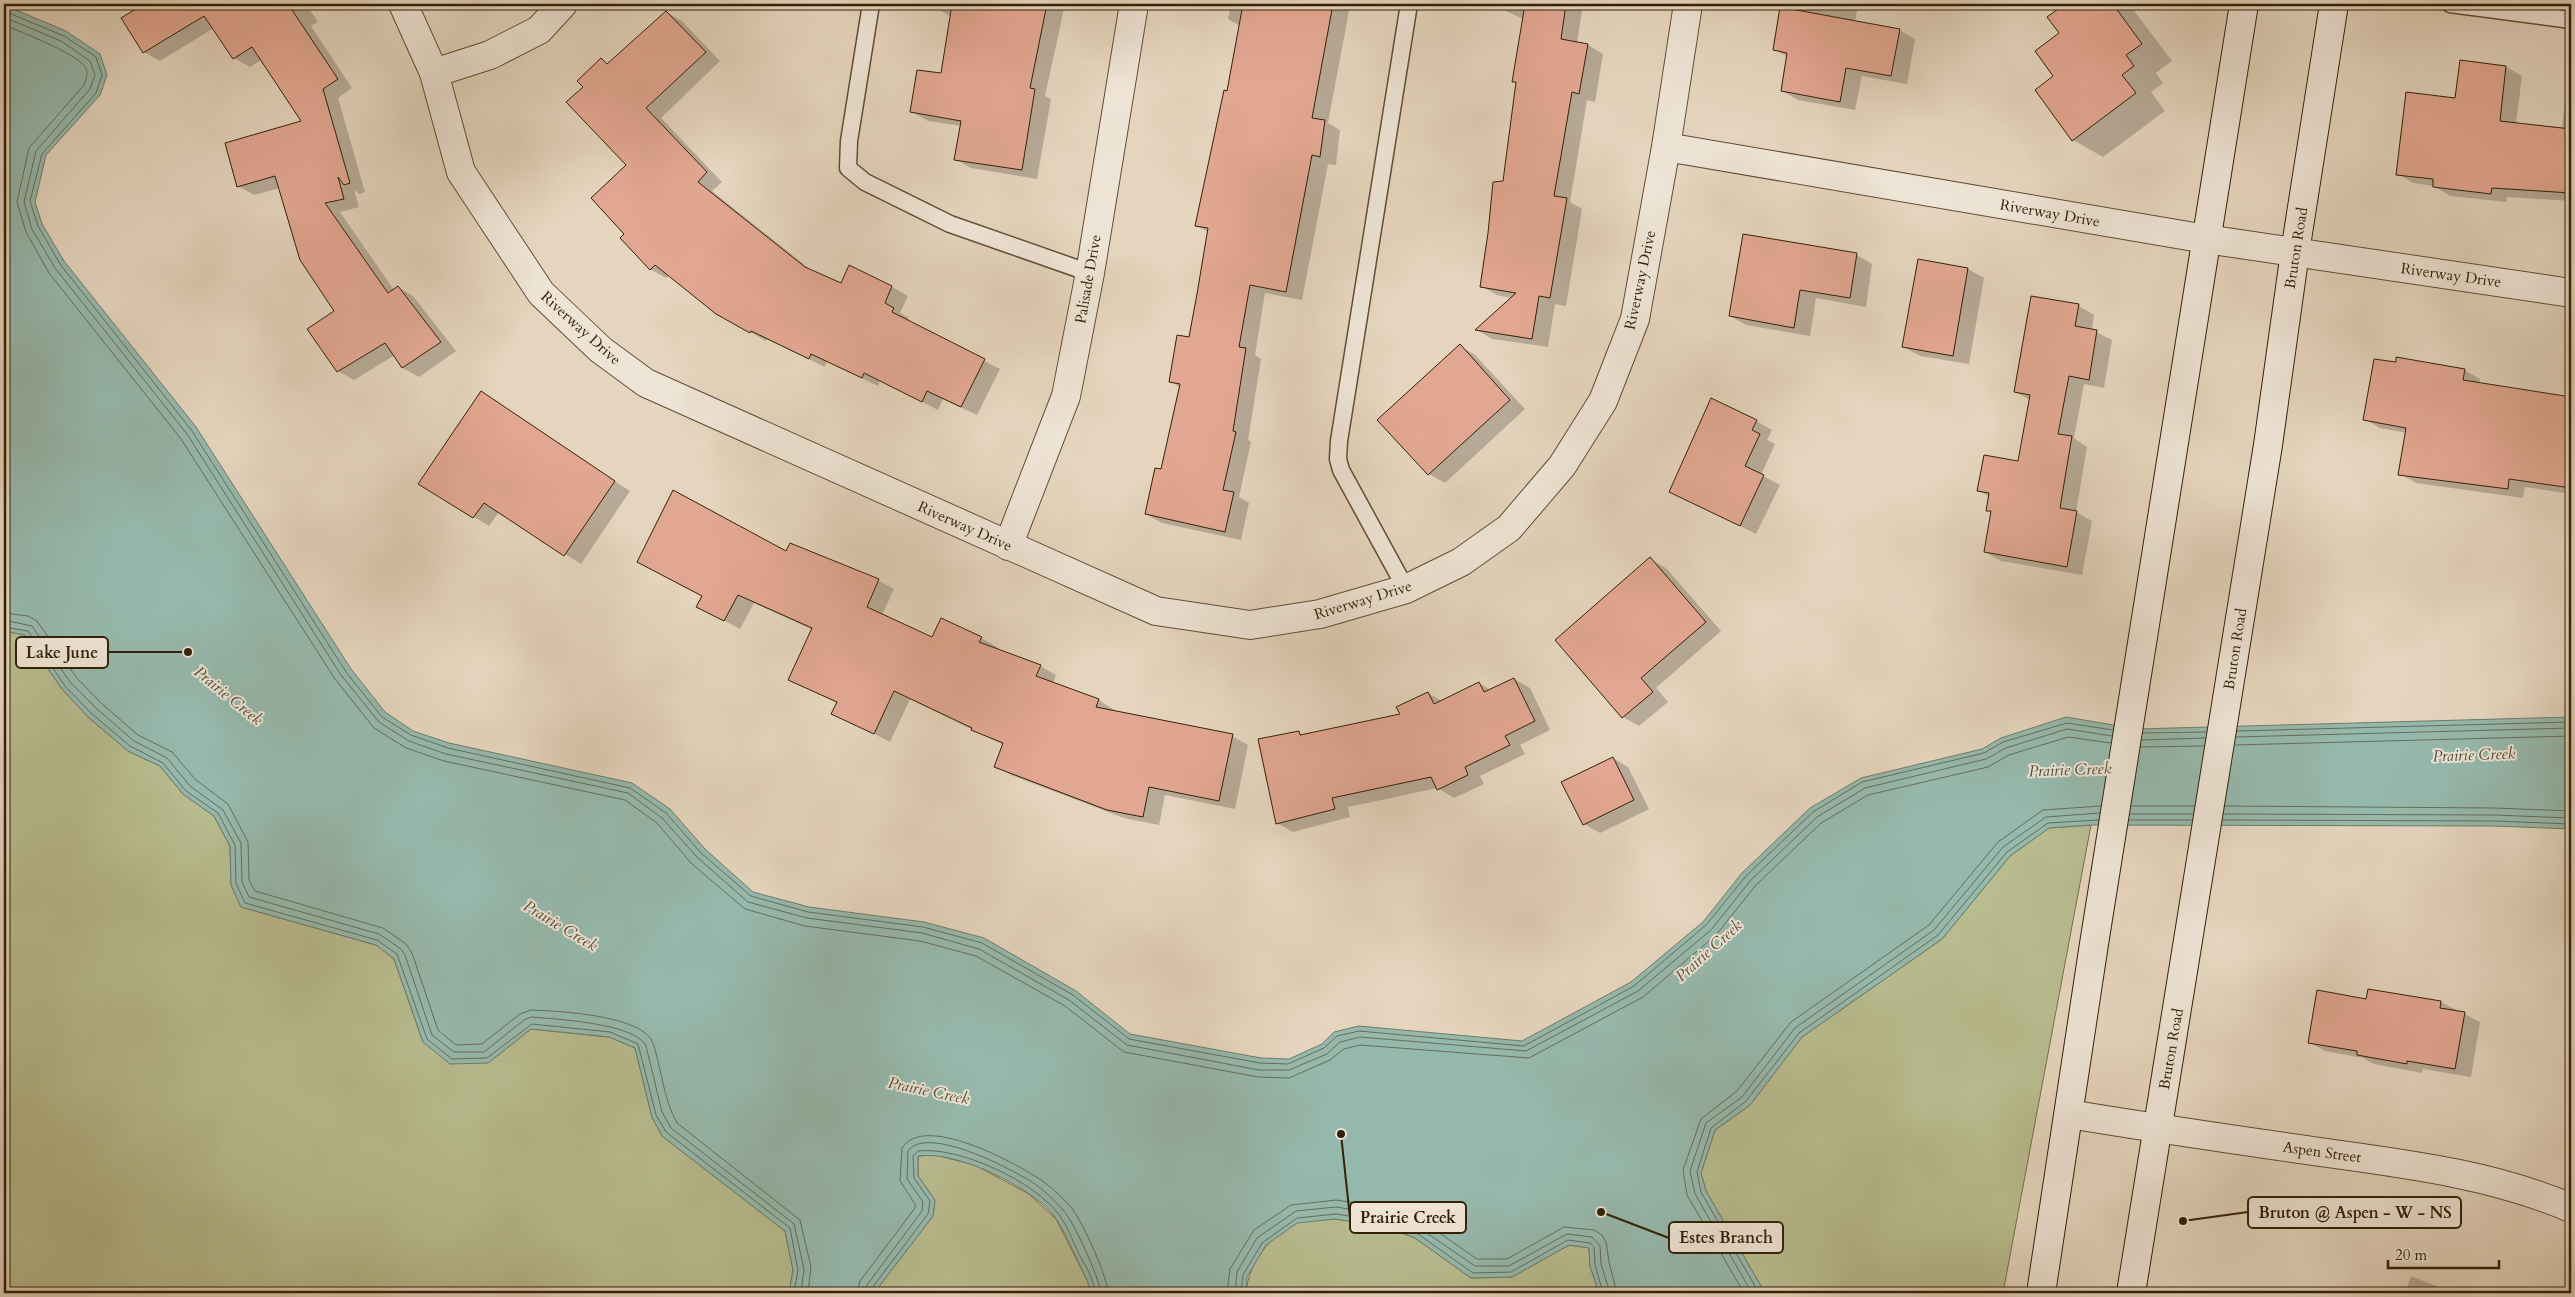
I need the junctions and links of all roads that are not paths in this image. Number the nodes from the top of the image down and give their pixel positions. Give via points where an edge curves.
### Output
1 (403, 4) edge
2 (563, 4) edge
3 (871, 4) edge
4 (1134, 4) edge
5 (1409, 4) edge
6 (1688, 4) edge
7 (2244, 4) edge
8 (2334, 4) edge
9 (2450, 4) edge
10 (2571, 20) edge
11 (434, 73) junction
12 (1666, 147) junction
13 (2206, 239) junction
14 (2294, 252) junction
15 (1090, 273) junction
16 (2571, 292) edge
17 (1008, 546) junction
18 (1406, 589) junction
19 (2069, 1114) junction
20 (2157, 1129) junction
21 (2571, 1208) edge
22 (2041, 1293) edge
23 (2131, 1293) edge

1 - 11 street, Riverway Drive
2 - 11 street via 539,30 490,55
3 - 15 lane via 848,168 865,182 950,224
4 - 15 street, Palisade Drive
5 - 18 lane via 1338,459
6 - 12 street
7 - 13 street
8 - 14 street, Bruton Road
9 - 10 lane
11 - 17 street, Riverway Drive via 461,172 541,293 601,350 646,383
12 - 13 street, Riverway Drive
12 - 18 street, Riverway Drive via 1635,319 1603,401 1562,466 1510,528 1461,562
13 - 14 street, Riverway Drive
13 - 19 street
14 - 16 street, Riverway Drive
14 - 20 street, Bruton Road via 2239,628
15 - 17 street, Palisade Drive via 1066,396
17 - 18 street, Riverway Drive via 1156,611 1250,625 1320,614
19 - 20 street, Aspen Street
19 - 22 street
20 - 21 street, Aspen Street via 2446,1170 2533,1192
20 - 23 street, Bruton Road

